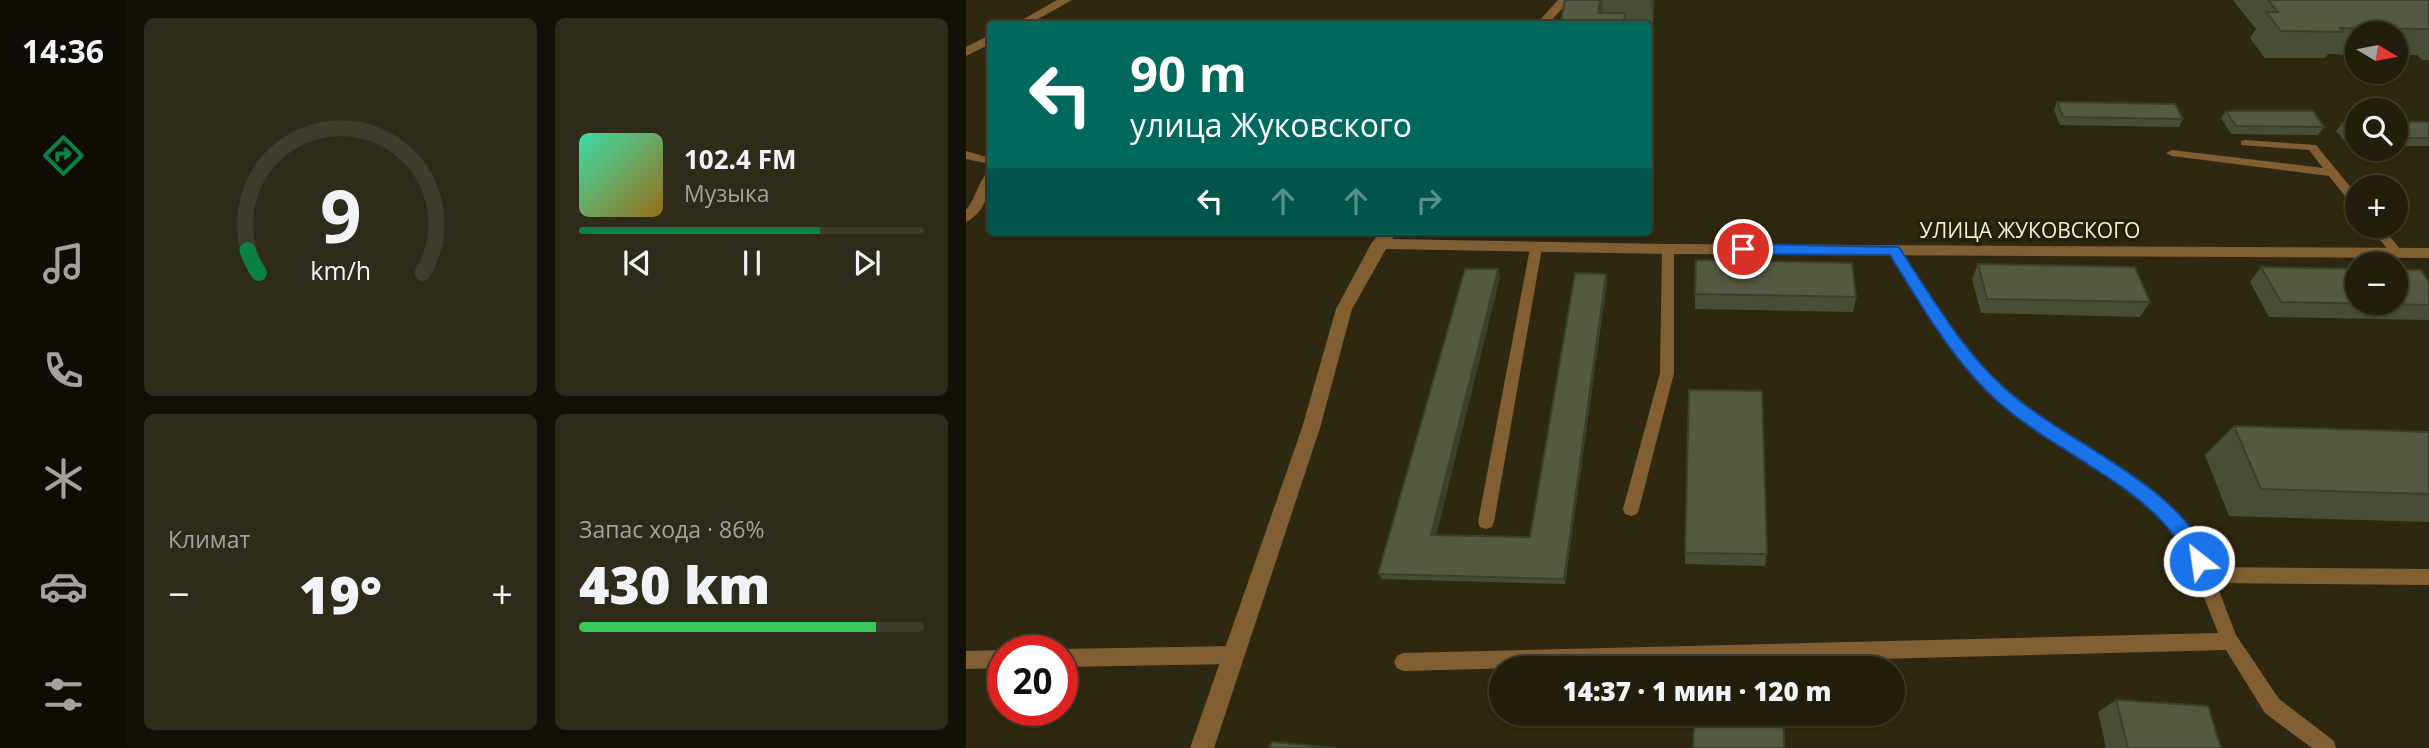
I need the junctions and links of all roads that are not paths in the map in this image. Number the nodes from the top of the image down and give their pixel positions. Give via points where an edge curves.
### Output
1 (1066, 0) edge
2 (1564, 0) edge
3 (1027, 21) edge
4 (1545, 21) edge
5 (987, 42) edge
6 (966, 52) edge
7 (2245, 144) dead end
8 (2172, 153) dead end
9 (966, 155) edge
10 (987, 160) edge
11 (2333, 173) junction
12 (987, 182) edge
13 (2345, 188) edge
14 (966, 218) edge
15 (1384, 237) edge
16 (2385, 238) edge
17 (1536, 248) junction
18 (1668, 249) junction
19 (1894, 250) junction
20 (2396, 252) edge
21 (2345, 253) edge
22 (2408, 253) edge
23 (2429, 253) edge
24 (1632, 509) dead end
25 (1486, 522) dead end
26 (2204, 575) junction
27 (2429, 577) edge
28 (2230, 641) junction
29 (1233, 656) junction
30 (1078, 658) edge
31 (987, 659) edge
32 (966, 660) edge
33 (1403, 662) dead end
34 (1202, 748) edge
35 (2328, 748) edge

1 - 3 street
2 - 4 street
5 - 6 street
7 - 11 lane via 2312,147
8 - 11 lane
9 - 10 lane
11 - 13 lane
12 - 14 lane
15 - 17 street, УЛИЦА ЖУКОВСКОГО
15 - 29 street via 1344,309 1311,428
16 - 20 lane
17 - 18 street, УЛИЦА ЖУКОВСКОГО
17 - 25 lane
18 - 19 street, УЛИЦА ЖУКОВСКОГО
18 - 24 lane via 1667,373
19 - 21 street, УЛИЦА ЖУКОВСКОГО
19 - 26 lane via 1952,342 2013,405 2168,515 2195,547
22 - 23 street, УЛИЦА ЖУКОВСКОГО
26 - 27 lane
26 - 28 lane
28 - 33 lane
28 - 35 lane via 2272,706
29 - 30 lane
29 - 34 street
31 - 32 lane

